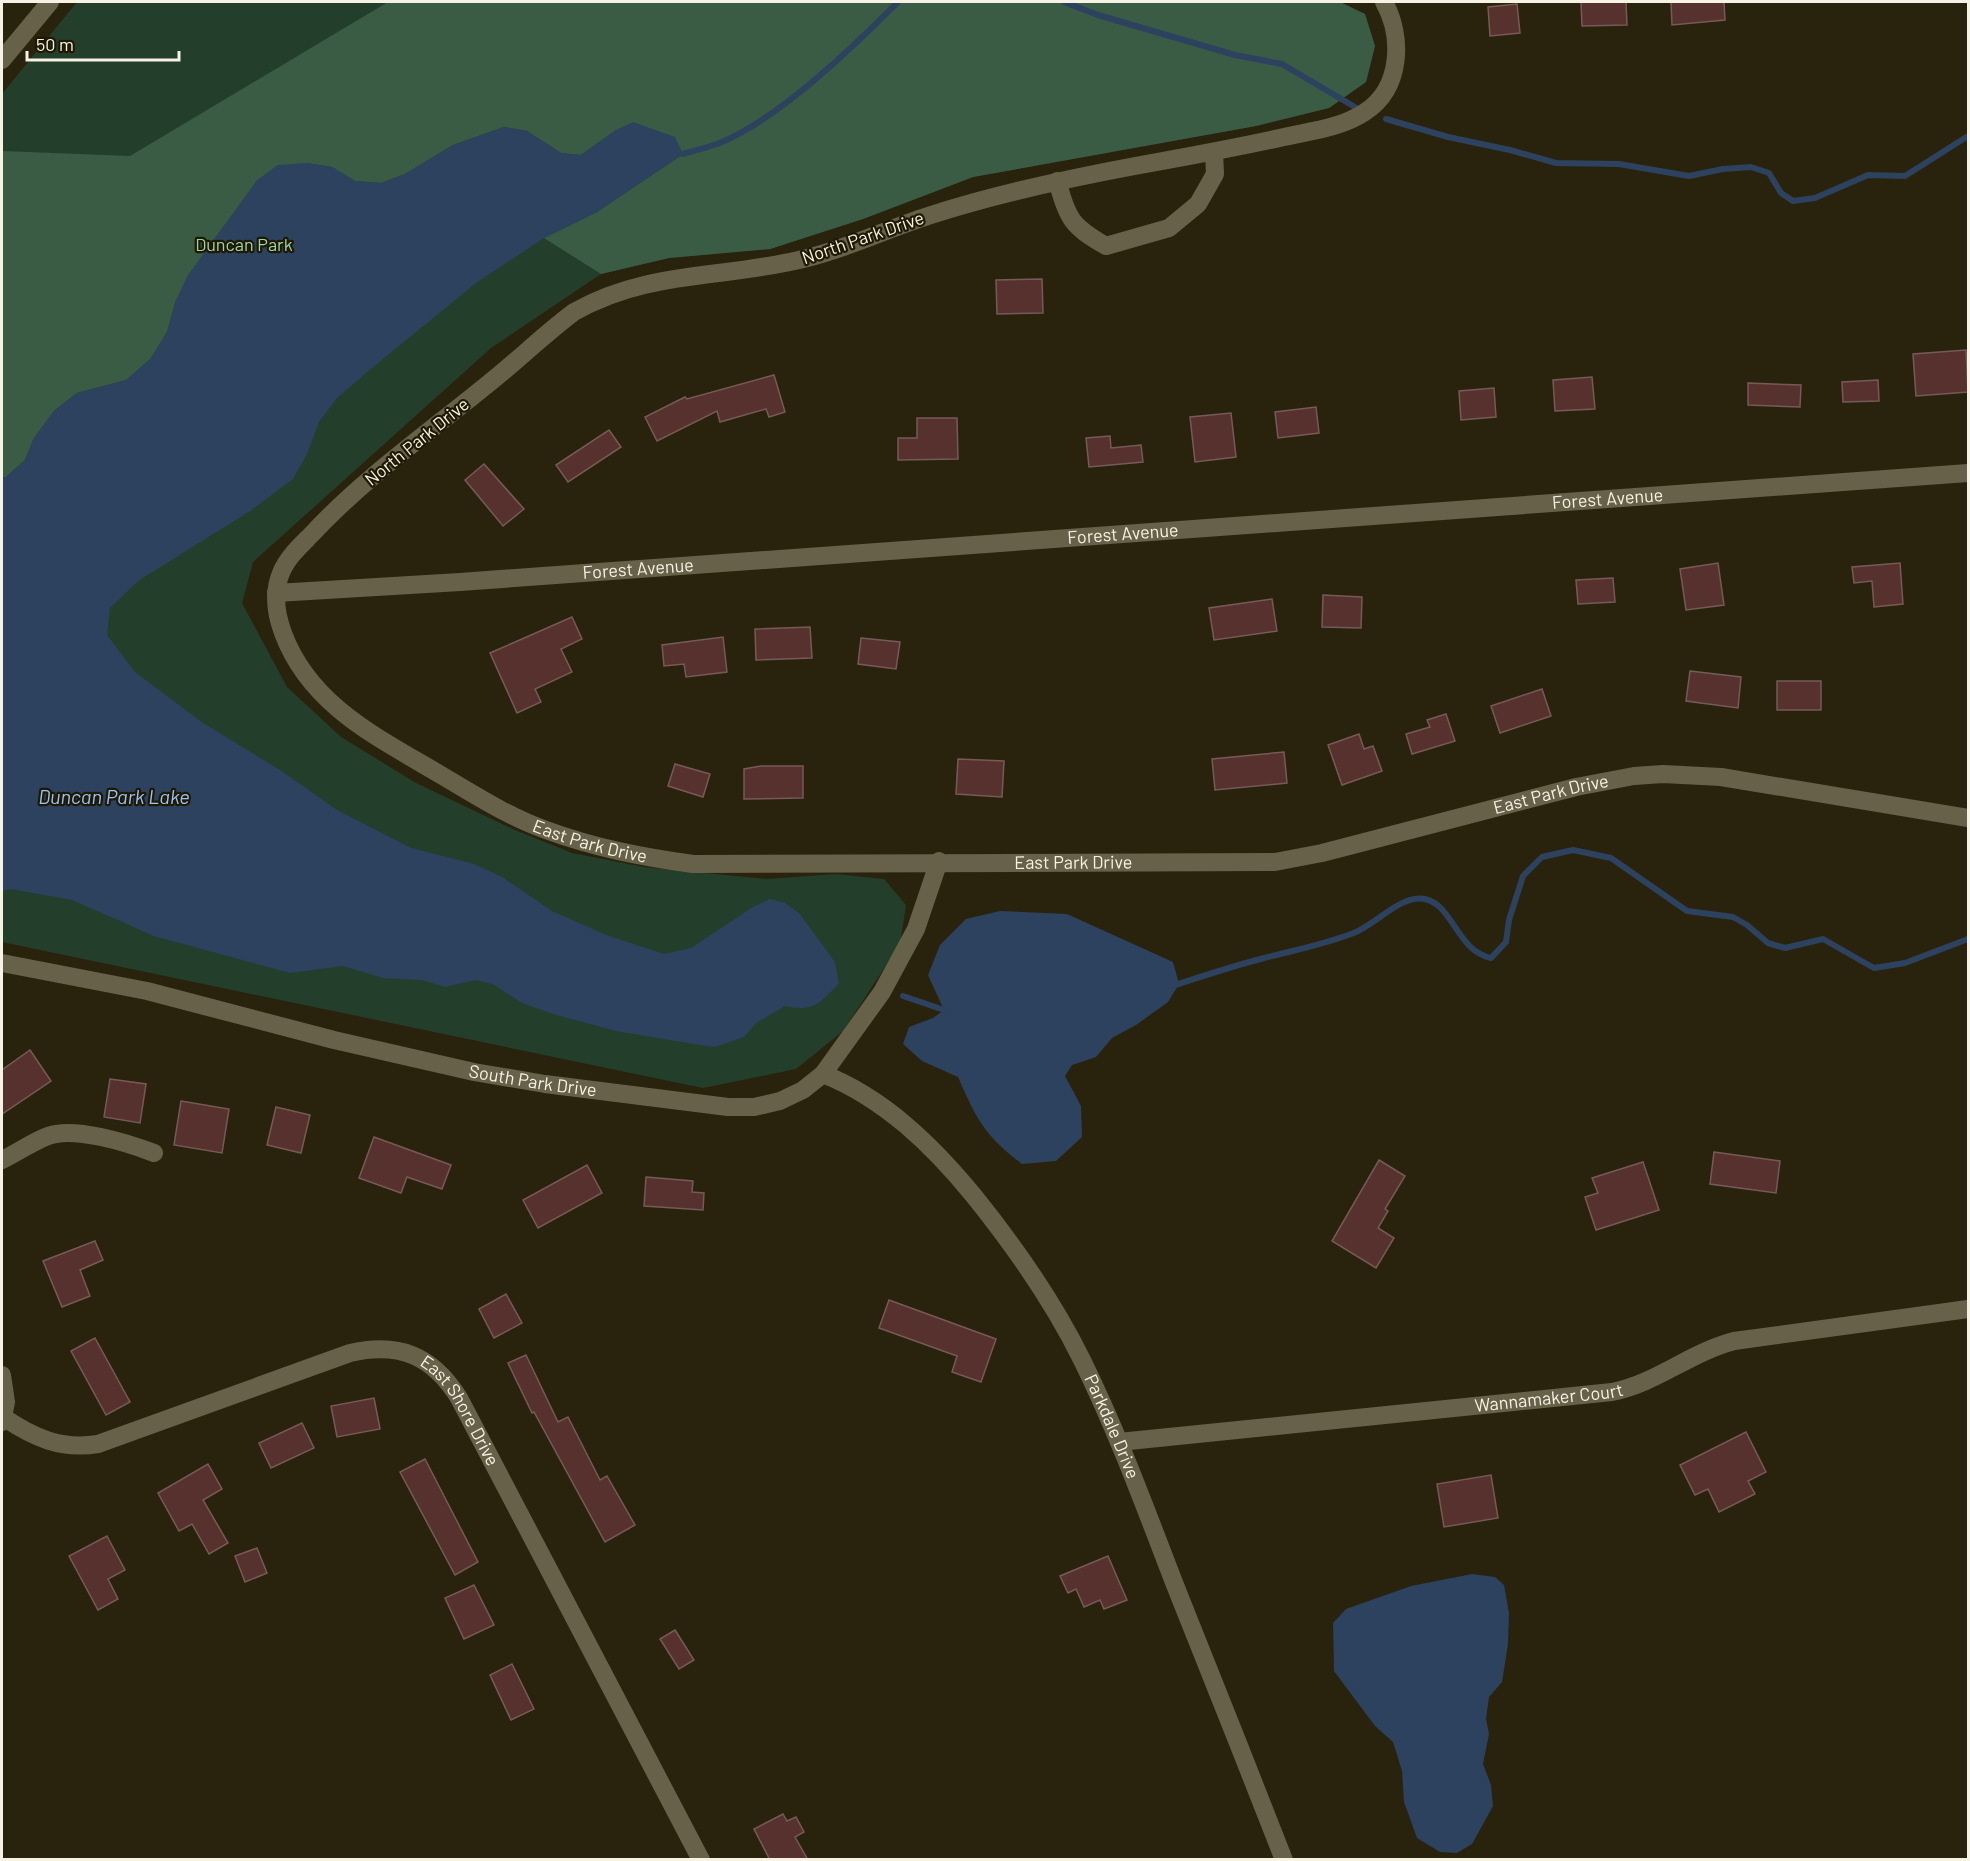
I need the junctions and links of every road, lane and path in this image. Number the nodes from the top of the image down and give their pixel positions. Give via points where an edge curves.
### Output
1 (50, 2) edge
2 (1384, 2) edge
3 (2, 60) edge
4 (1214, 152) junction
5 (1057, 181) junction
6 (1968, 473) edge
7 (276, 592) junction
8 (1968, 818) edge
9 (939, 861) junction
10 (2, 963) edge
11 (823, 1074) junction
12 (154, 1153) dead end
13 (2, 1160) edge
14 (1968, 1309) edge
15 (2, 1375) edge
16 (2, 1419) edge
17 (1119, 1442) junction
18 (701, 1860) edge
19 (1284, 1860) edge

1 - 3 street
2 - 4 street, North Park Drive via 1397,34 1397,54 1393,74 1365,112 1335,126
4 - 5 street, North Park Drive
4 - 5 street via 1215,174 1198,204 1169,228 1106,246 1080,231 1068,217
5 - 7 street, North Park Drive via 927,216 806,259 648,282 597,299 552,329 352,495 287,561
6 - 7 street, Forest Avenue
7 - 9 street, East Park Drive via 279,623 287,644 301,669 340,712 496,807 543,829 592,846 693,864
8 - 9 street, East Park Drive via 1721,777 1663,774 1576,787 1275,862
9 - 11 street, South Park Drive via 916,929 882,992
10 - 11 street, South Park Drive via 147,991 403,1057 545,1084 754,1107 780,1101
11 - 17 street, Parkdale Drive via 870,1098 905,1124 948,1165 999,1227 1062,1323
12 - 13 street via 123,1141 68,1133 48,1136
14 - 17 street, Wannamaker Court via 1734,1341 1707,1348 1644,1383 1612,1392
15 - 16 street via 6,1402
16 - 18 street, East Shore Drive via 42,1440 79,1447 98,1444 371,1348 413,1354 431,1365 459,1398
17 - 19 street, Parkdale Drive

